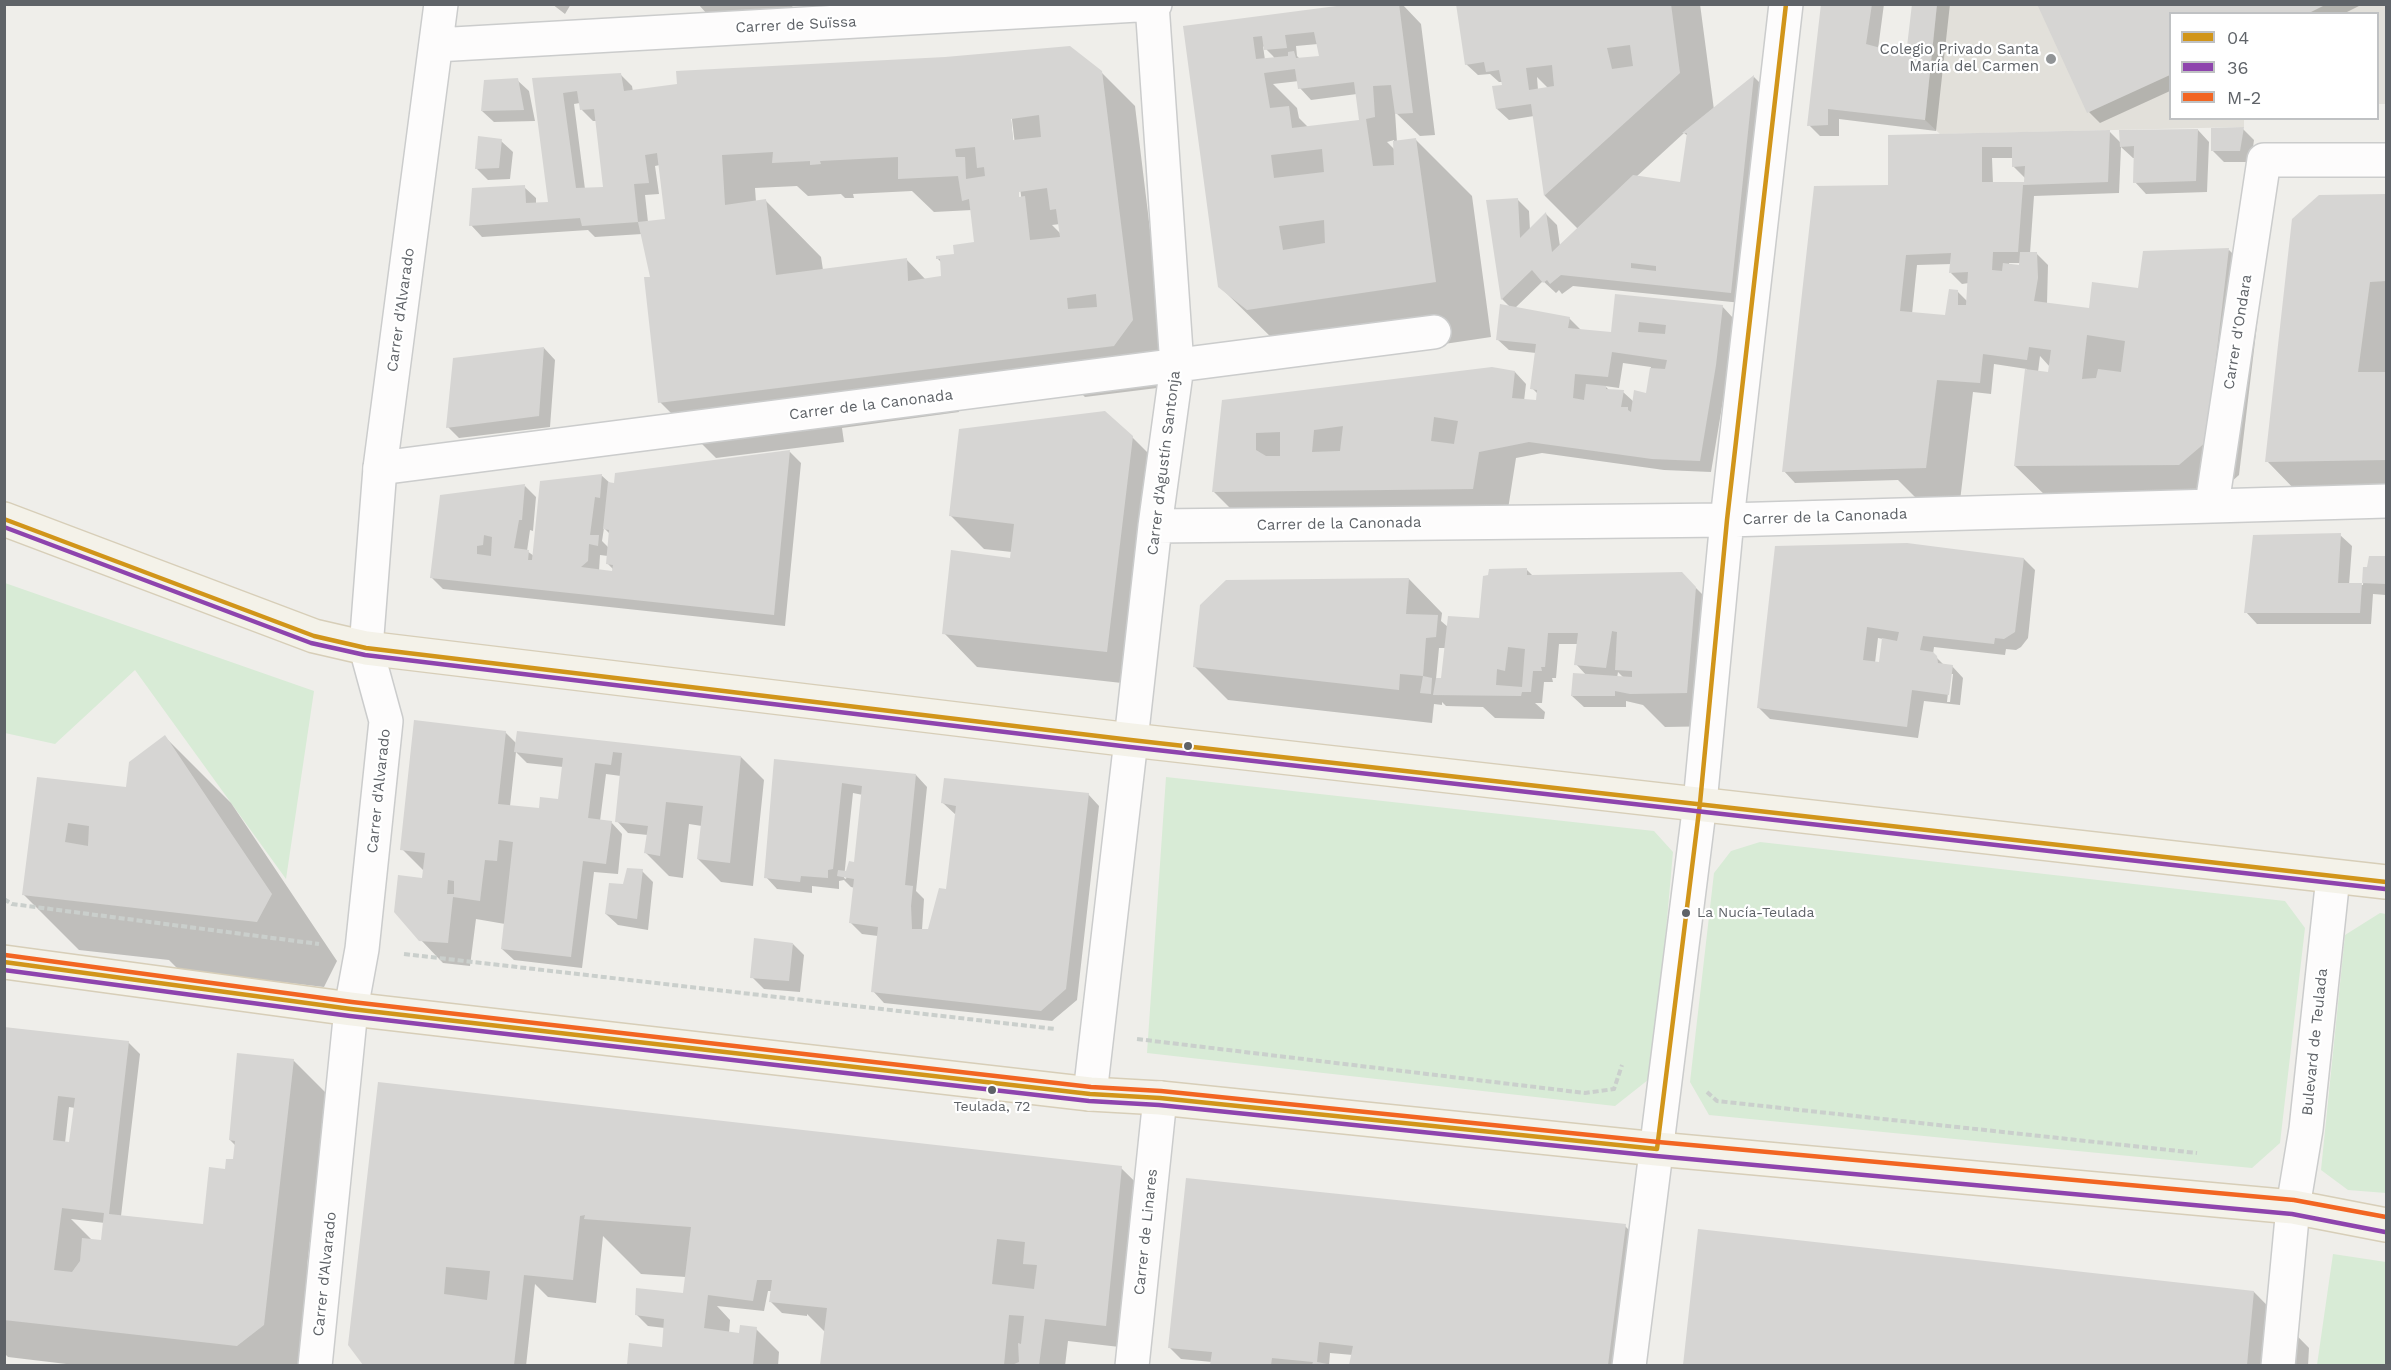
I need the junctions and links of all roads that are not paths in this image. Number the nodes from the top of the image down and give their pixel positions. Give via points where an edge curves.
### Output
1 (441, 4) edge
2 (1786, 4) edge
3 (1153, 5) edge
4 (436, 45) junction
5 (2386, 160) edge
6 (1434, 332) dead end
7 (1177, 366) junction
8 (380, 468) junction
9 (2386, 501) edge
10 (2212, 504) junction
11 (4, 519) edge
12 (1727, 520) junction
13 (1155, 526) junction
14 (366, 648) junction
15 (1131, 741) junction
16 (1700, 803) junction
17 (2333, 877) junction
18 (2386, 882) edge
19 (4, 962) edge
20 (351, 1009) junction
21 (1090, 1094) junction
22 (1160, 1098) junction
23 (1657, 1149) junction
24 (2293, 1207) junction
25 (2386, 1225) edge
26 (315, 1365) edge
27 (1132, 1365) edge
28 (1629, 1365) edge
29 (2278, 1365) edge

1 - 4 street, Carrer d'Alvarado
2 - 12 street
3 - 4 street, Carrer de Suïssa
3 - 7 street, Carrer d'Agustín Santonja
4 - 8 street, Carrer d'Alvarado
5 - 10 street, Carrer d'Ondara via 2264,160
6 - 7 street, Carrer de la Canonada
7 - 8 street, Carrer de la Canonada
7 - 13 street, Carrer d'Agustín Santonja
8 - 14 street, Carrer d'Alvarado
9 - 10 street, Carrer de la Canonada
10 - 12 street, Carrer de la Canonada
11 - 14 main road via 314,636
12 - 13 street, Carrer de la Canonada
12 - 16 street
13 - 15 street, Carrer d'Agustín Santonja
14 - 15 main road
14 - 20 street, Carrer d'Alvarado via 386,721 362,949
15 - 16 main road
15 - 21 street, Carrer d'Agustín Santonja
16 - 17 main road
16 - 23 street
17 - 18 main road
17 - 24 street, Bulevard de Teulada via 2306,1129
19 - 20 main road
20 - 21 main road
20 - 26 street, Carrer d'Alvarado
21 - 22 main road
22 - 23 main road
22 - 27 street, Carrer de Linares
23 - 24 main road
23 - 28 street
24 - 25 main road
24 - 29 street, Bulevard de Teulada

